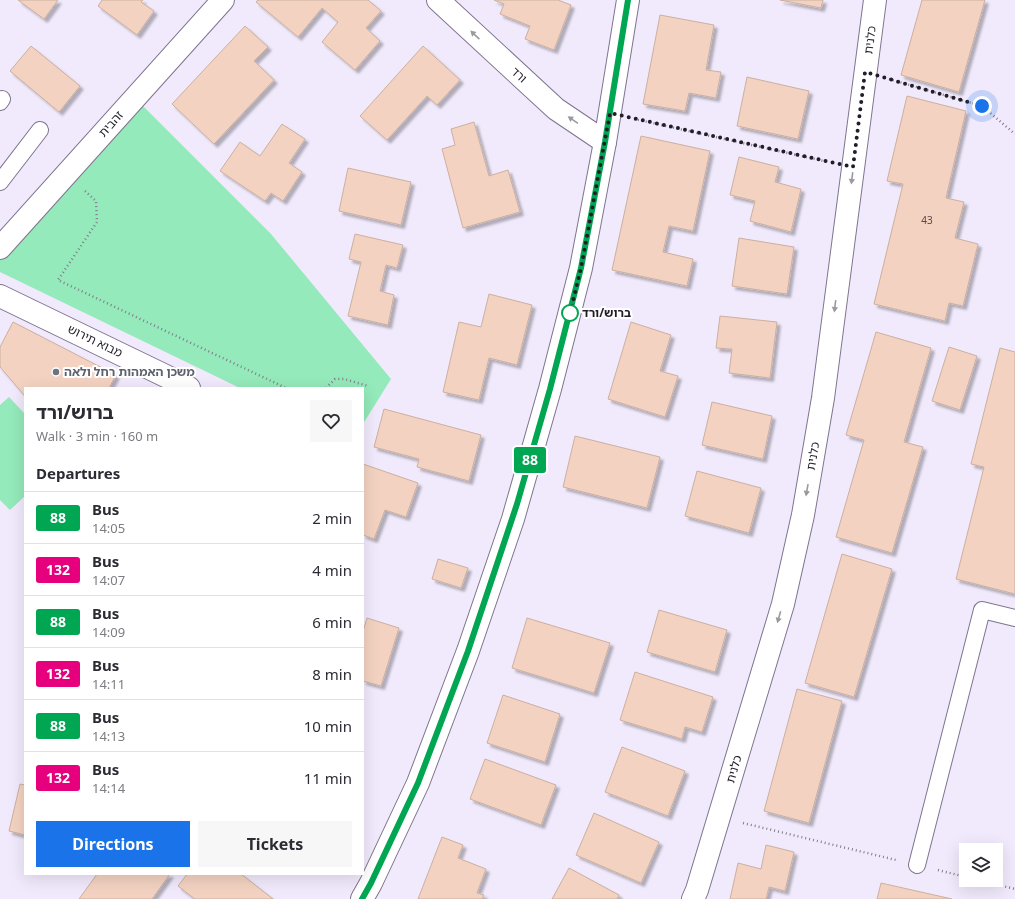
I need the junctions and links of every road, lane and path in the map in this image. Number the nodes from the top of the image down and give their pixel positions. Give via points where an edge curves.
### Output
1 (223, 0) edge
2 (438, 0) edge
3 (628, 0) edge
4 (875, 0) edge
5 (865, 72) junction
6 (610, 113) junction
7 (40, 130) dead end
8 (1015, 134) edge
9 (605, 142) junction
10 (853, 167) junction
11 (66, 174) junction
12 (0, 182) edge
13 (3, 239) edge
14 (0, 296) edge
15 (368, 386) dead end
16 (186, 387) edge
17 (284, 387) edge
18 (327, 387) edge
19 (1015, 618) edge
20 (720, 817) junction
21 (917, 865) junction
22 (959, 875) edge
23 (1003, 886) edge
24 (1015, 889) edge
25 (362, 899) edge
26 (693, 899) edge

1 - 11 street, זהבית
9 -> 2 street, ורד via 556,109
3 - 6 street
4 - 5 street, כלנית
5 - 8 path via 982,106
5 - 10 street, כלנית
6 - 9 street
6 - 10 path
7 - 12 lane
9 - 25 street via 581,268 513,519 468,651 418,783
10 -> 20 street, כלנית via 823,398 803,515 783,604
11 - 13 street, זהבית
11 - 17 path via 96,201 97,222 58,280
14 - 16 street, מבוא תירוש
15 - 18 path via 335,379
19 - 21 lane via 982,610
20 - 21 path
20 - 26 street, כלנית
21 - 22 path
23 - 24 path

